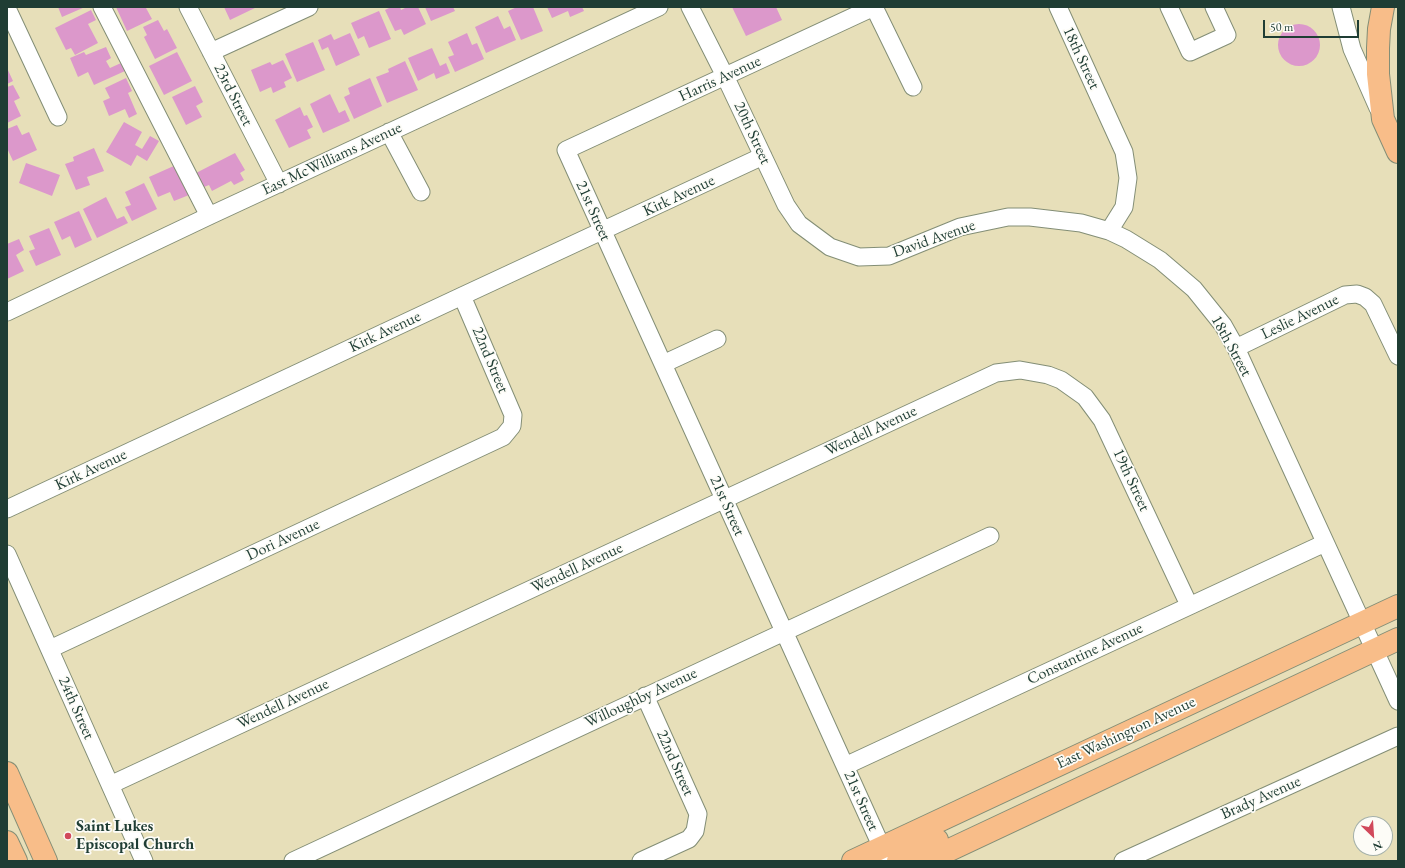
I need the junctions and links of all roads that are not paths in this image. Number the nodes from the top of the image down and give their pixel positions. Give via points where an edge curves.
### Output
1 (102, 7) edge
2 (188, 7) edge
3 (309, 7) edge
4 (659, 7) edge
5 (690, 7) edge
6 (874, 7) edge
7 (1058, 7) edge
8 (1169, 7) edge
9 (1214, 7) edge
10 (1341, 7) edge
11 (1383, 7) edge
12 (7, 8) edge
13 (211, 52) junction
14 (725, 76) junction
15 (913, 87) dead end
16 (58, 117) dead end
17 (1383, 119) junction
18 (389, 132) junction
19 (566, 150) joint
20 (1398, 152) edge
21 (763, 156) junction
22 (279, 184) junction
23 (421, 192) dead end
24 (209, 216) junction
25 (602, 231) junction
26 (1109, 231) junction
27 (830, 247) joint
28 (462, 296) junction
29 (7, 312) edge
30 (717, 339) dead end
31 (1236, 348) junction
32 (1398, 356) edge
33 (663, 364) junction
34 (1048, 375) joint
35 (512, 426) joint
36 (724, 499) junction
37 (7, 509) edge
38 (990, 536) dead end
39 (1325, 543) junction
40 (7, 554) edge
41 (1190, 605) junction
42 (1398, 606) edge
43 (784, 632) junction
44 (1367, 636) junction
45 (1398, 639) edge
46 (50, 649) junction
47 (646, 696) junction
48 (1398, 701) edge
49 (1398, 736) edge
50 (845, 766) junction
51 (7, 774) edge
52 (110, 784) junction
53 (7, 842) edge
54 (888, 858) edge
55 (16, 861) edge
56 (46, 861) edge
57 (144, 861) edge
58 (293, 861) edge
59 (641, 861) edge
60 (853, 861) edge
61 (926, 861) edge
62 (1123, 861) edge

1 - 24 street
2 - 13 street, 23rd Street
3 - 13 street
4 - 18 street, East McWilliams Avenue
5 - 14 street, 20th Street
6 - 14 street, Harris Avenue
6 - 15 street
7 - 26 street, 18th Street via 1124,152 1128,178 1124,207
8 - 9 street via 1190,52 1227,35
10 - 17 street via 1352,49
11 - 17 main road via 1378,48
12 - 16 street
13 - 22 street, 23rd Street
14 - 19 street, Harris Avenue
14 - 21 street, 20th Street
17 - 20 main road
18 - 22 street, East McWilliams Avenue
18 - 23 street
19 - 25 street, 21st Street
21 - 25 street, Kirk Avenue
21 - 27 street, 20th Street via 786,205 799,224
22 - 24 street, East McWilliams Avenue
24 - 29 street, East McWilliams Avenue
25 - 28 street, Kirk Avenue
25 - 33 street, 21st Street
26 - 27 street, David Avenue via 1081,223 1008,217 960,227 889,256 859,257
26 - 31 street, 18th Street via 1160,260 1194,289 1223,325
28 - 35 street, 22nd Street via 513,415
28 - 37 street, Kirk Avenue
30 - 33 street
31 - 32 street, Leslie Avenue via 1345,295 1357,294 1373,304
31 - 39 street, 18th Street
33 - 36 street, 21st Street
34 - 36 street, Wendell Avenue via 1020,370 996,373
34 - 41 street, 19th Street via 1061,380 1085,397 1102,420
35 - 46 street, Dori Avenue via 503,437
36 - 43 street, 21st Street
36 - 52 street, Wendell Avenue
38 - 43 street, Willoughby Avenue
39 - 41 street, Constantine Avenue
39 - 44 street, 18th Street
40 - 46 street, 24th Street
41 - 50 street, Constantine Avenue
42 - 44 main road, East Washington Avenue
43 - 47 street, Willoughby Avenue
43 - 50 street, 21st Street
44 - 45 main road, East Washington Avenue
44 - 48 street, 18th Street
44 - 54 main road, East Washington Avenue via 1053,767 994,808 916,853
44 - 61 main road, East Washington Avenue via 1341,646 1181,740
46 - 52 street, 24th Street
47 - 58 street, Willoughby Avenue
47 - 59 street, 22nd Street via 698,814 695,831 689,838
49 - 62 street, Brady Avenue
50 - 54 street, 21st Street
51 - 56 main road
52 - 57 street, 24th Street
53 - 55 main road
54 - 60 main road

